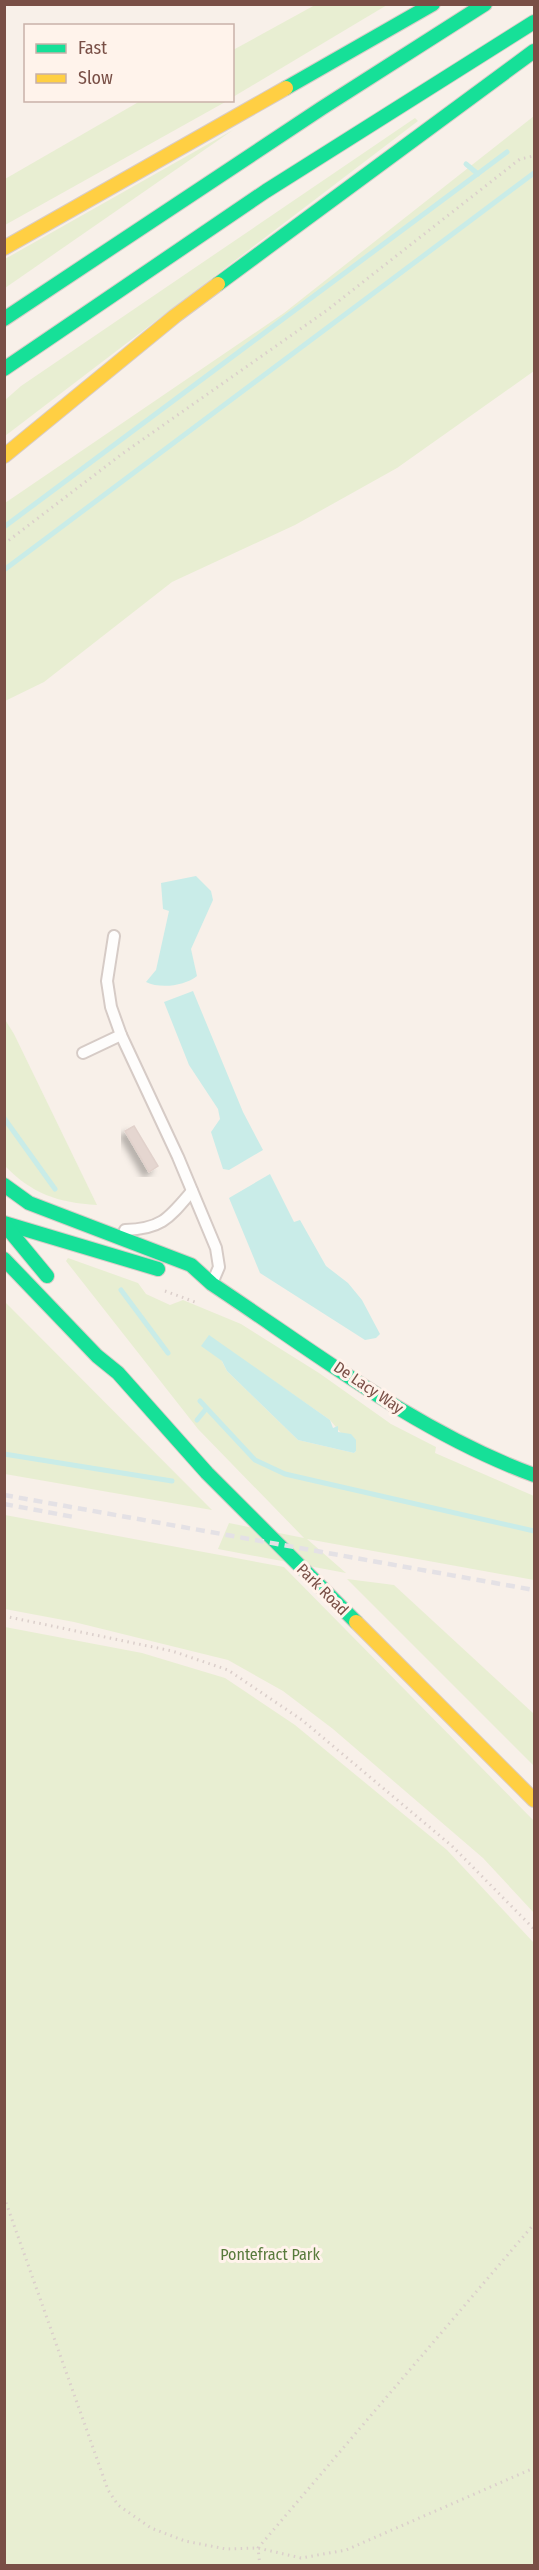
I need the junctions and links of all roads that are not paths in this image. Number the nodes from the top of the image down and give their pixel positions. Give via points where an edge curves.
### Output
1 (433, 4) edge
2 (484, 4) edge
3 (534, 22) edge
4 (534, 51) edge
5 (4, 248) edge
6 (4, 319) edge
7 (4, 369) edge
8 (4, 456) edge
9 (114, 936) dead end
10 (121, 1035) junction
11 (83, 1053) dead end
12 (4, 1185) edge
13 (192, 1191) junction
14 (4, 1223) edge
15 (100, 1228) junction
16 (4, 1259) edge
17 (212, 1284) junction
18 (56, 1287) dead end
19 (86, 1324) dead end
20 (118, 1373) junction
21 (534, 1475) edge
22 (534, 1800) edge

1 - 5 main road
2 - 6 main road
3 - 7 main road via 425,87 166,256
4 - 8 main road via 175,316
9 - 10 lane via 107,981
10 - 11 lane
10 - 13 lane
12 - 15 main road, De Lacy Way via 29,1203
13 - 15 lane via 171,1217 146,1229
13 - 17 lane via 219,1257
14 - 17 main road, De Lacy Way
14 - 18 main road
15 - 17 main road, De Lacy Way via 191,1265
16 - 20 main road, Park Road
17 - 21 main road, De Lacy Way via 428,1427
19 - 20 main road, Park Road via 108,1351
20 - 22 main road, Park Road via 207,1473

